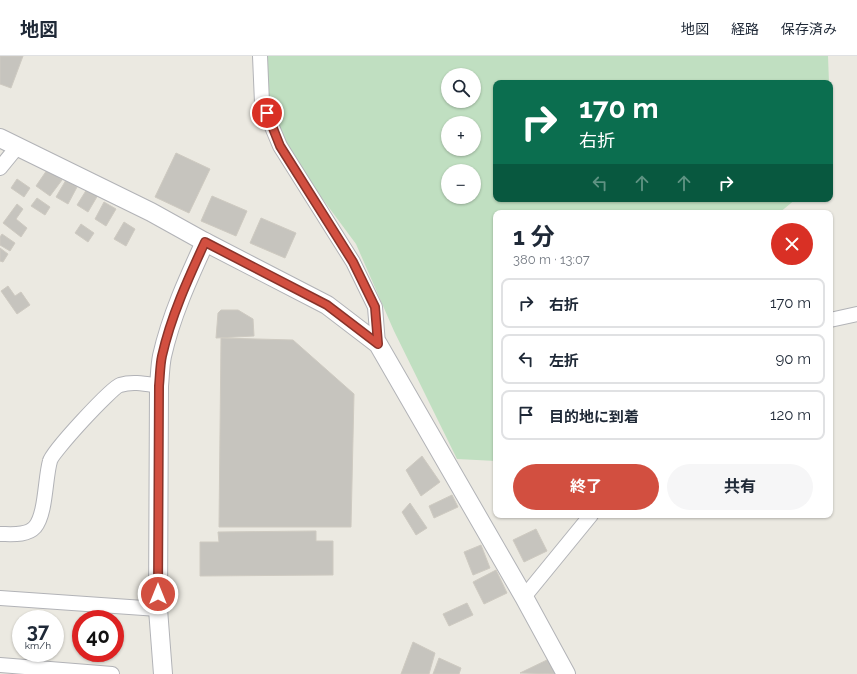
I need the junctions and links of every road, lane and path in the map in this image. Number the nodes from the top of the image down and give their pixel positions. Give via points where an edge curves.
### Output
1 (260, 56) edge
2 (0, 138) edge
3 (18, 146) junction
4 (0, 168) edge
5 (205, 242) junction
6 (857, 314) edge
7 (833, 319) edge
8 (378, 344) junction
9 (159, 386) junction
10 (589, 518) edge
11 (0, 534) edge
12 (524, 597) junction
13 (0, 598) edge
14 (158, 609) junction
15 (0, 665) edge
16 (112, 674) edge
17 (163, 674) edge
18 (566, 674) edge

1 - 8 street via 262,103 275,135 353,262 375,307
2 - 3 street
3 - 4 street
3 - 5 street via 151,212
5 - 8 street via 327,305
5 - 9 street via 171,324 162,357
6 - 7 street
8 - 12 street
9 - 11 street via 130,382 118,386 108,395 50,460 40,517 34,527 25,533
9 - 14 street
10 - 12 street
12 - 18 street
13 - 14 street
14 - 17 street
15 - 16 street

